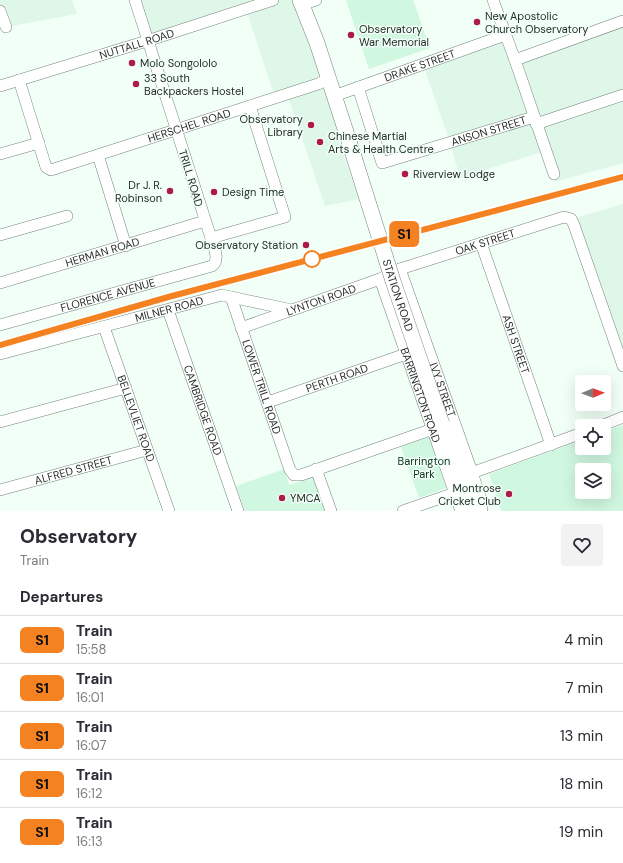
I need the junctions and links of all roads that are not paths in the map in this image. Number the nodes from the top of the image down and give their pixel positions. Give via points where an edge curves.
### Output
1 (135, 0) edge
2 (273, 0) edge
3 (316, 0) edge
4 (493, 0) edge
5 (301, 2) edge
6 (0, 11) edge
7 (623, 22) edge
8 (6, 27) dead end
9 (506, 36) junction
10 (147, 41) junction
11 (515, 60) junction
12 (328, 79) junction
13 (20, 80) junction
14 (0, 86) edge
15 (358, 88) junction
16 (623, 95) edge
17 (334, 96) junction
18 (250, 106) junction
19 (535, 121) junction
20 (176, 130) junction
21 (39, 143) junction
22 (0, 154) edge
23 (98, 155) junction
24 (554, 174) dead end
25 (67, 216) dead end
26 (205, 221) junction
27 (0, 235) edge
28 (211, 238) junction
29 (481, 243) junction
30 (126, 246) junction
31 (215, 264) joint
32 (400, 269) junction
33 (380, 279) junction
34 (0, 283) edge
35 (231, 298) junction
36 (168, 310) junction
37 (292, 310) junction
38 (0, 325) edge
39 (104, 327) junction
40 (242, 328) junction
41 (0, 354) edge
42 (406, 354) junction
43 (623, 366) edge
44 (126, 388) junction
45 (268, 402) junction
46 (623, 418) edge
47 (0, 422) edge
48 (611, 422) edge
49 (438, 427) junction
50 (575, 436) edge
51 (551, 445) junction
52 (147, 450) junction
53 (316, 469) junction
54 (467, 474) junction
55 (0, 490) edge
56 (455, 493) junction
57 (169, 511) edge
58 (238, 511) edge
59 (331, 511) edge
60 (403, 511) edge
61 (462, 511) edge
62 (472, 511) edge
63 (482, 511) edge

1 - 10 street, TRILL ROAD
2 - 10 street, NUTTALL ROAD
3 - 5 street
4 - 9 street
5 - 12 main road, STATION ROAD
6 - 8 street
7 - 11 street
9 - 11 street
9 - 15 street, DRAKE STREET
10 - 13 street, NUTTALL ROAD
10 - 20 street, TRILL ROAD
11 - 19 street
12 - 17 main road, STATION ROAD
12 - 18 street, HERSCHEL ROAD
13 - 14 street, NUTTALL ROAD
13 - 21 street
15 - 17 street, DRAKE STREET
15 - 19 street, ANSON STREET via 382,164
16 - 19 street
17 - 49 main road, STATION ROAD, bridge
18 - 20 street, HERSCHEL ROAD
18 - 28 street via 285,217
19 - 24 street
20 - 23 street, HERSCHEL ROAD
20 - 26 street, TRILL ROAD
21 - 22 street
21 - 23 street, HERSCHEL ROAD via 46,167 49,169
23 - 30 street
25 - 27 street
26 - 28 street, TRILL ROAD
26 - 30 street, HERMAN ROAD
28 - 31 street, TRILL ROAD via 217,260
29 - 32 street, OAK STREET
29 - 43 street, OAK STREET via 564,217 571,219
29 - 51 street, ASH STREET
30 - 34 street, HERMAN ROAD
31 - 38 street, FLORENCE AVENUE
32 - 33 street, LYNTON ROAD
32 - 54 street, IVY STREET
33 - 37 street, LYNTON ROAD
33 - 42 street, BARRINGTON ROAD
35 - 36 street, MILNER ROAD via 222,295
35 - 37 street, MILNER ROAD
35 - 40 street, LOWER TRILL ROAD
36 - 39 street, MILNER ROAD
36 - 58 street, CAMBRIDGE ROAD
37 - 40 street, LYNTON ROAD
39 - 41 street, MILNER ROAD
39 - 44 street, BELLEVLIET ROAD
40 - 45 street, LOWER TRILL ROAD
42 - 45 street, PERTH ROAD
42 - 49 street, BARRINGTON ROAD
44 - 47 street
44 - 52 street, BELLEVLIET ROAD
45 - 53 street, LOWER TRILL ROAD via 290,470 294,475 300,475
46 - 48 street
49 - 53 street
49 - 54 main road, STATION ROAD
49 - 56 street, BARRINGTON ROAD
50 - 51 street
51 - 54 street
52 - 55 street, ALFRED STREET
52 - 57 street, BELLEVLIET ROAD
53 - 59 street
54 - 62 main road, STATION ROAD via 462,487
54 - 63 main road, STATION ROAD via 468,485
56 - 60 street
56 - 61 street, BARRINGTON ROAD

